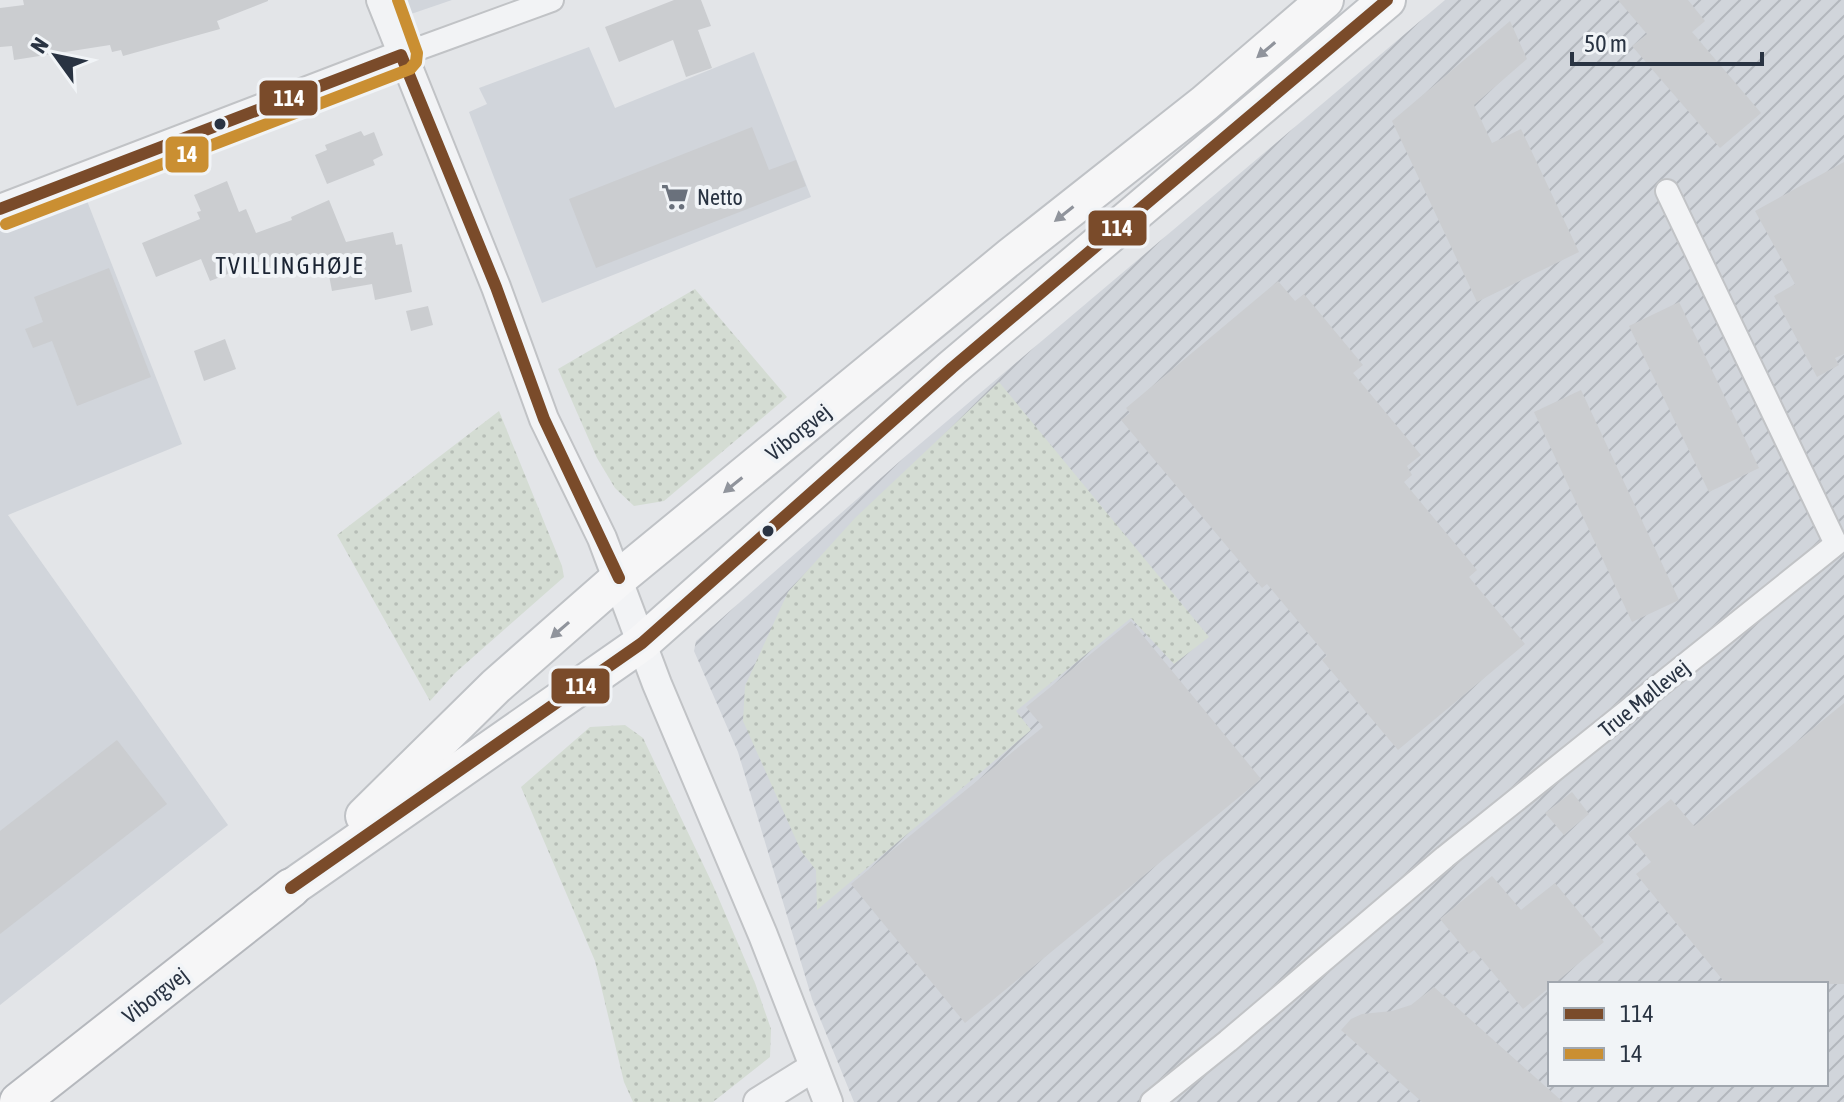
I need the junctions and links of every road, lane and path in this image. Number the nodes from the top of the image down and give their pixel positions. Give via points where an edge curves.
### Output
1 (381, 0) edge
2 (552, 0) edge
3 (1325, 0) edge
4 (1387, 0) edge
5 (401, 55) junction
6 (1667, 191) dead end
7 (0, 209) edge
8 (619, 578) junction
9 (642, 643) junction
10 (291, 888) junction
11 (814, 1067) junction
12 (19, 1102) edge
13 (758, 1102) edge
14 (828, 1102) edge
15 (1152, 1102) edge

1 - 5 street
2 - 5 street
3 -> 8 main road, Viborgvej
4 - 9 main road, Viborgvej via 952,368
5 - 7 street
5 - 8 street via 544,419
6 - 15 street, True Møllevej via 1836,544 1445,857
8 - 9 street
8 -> 10 main road, Viborgvej via 496,686
9 - 10 main road, Viborgvej
9 - 11 street
10 - 12 highway, Viborgvej
11 - 13 street
11 - 14 street

